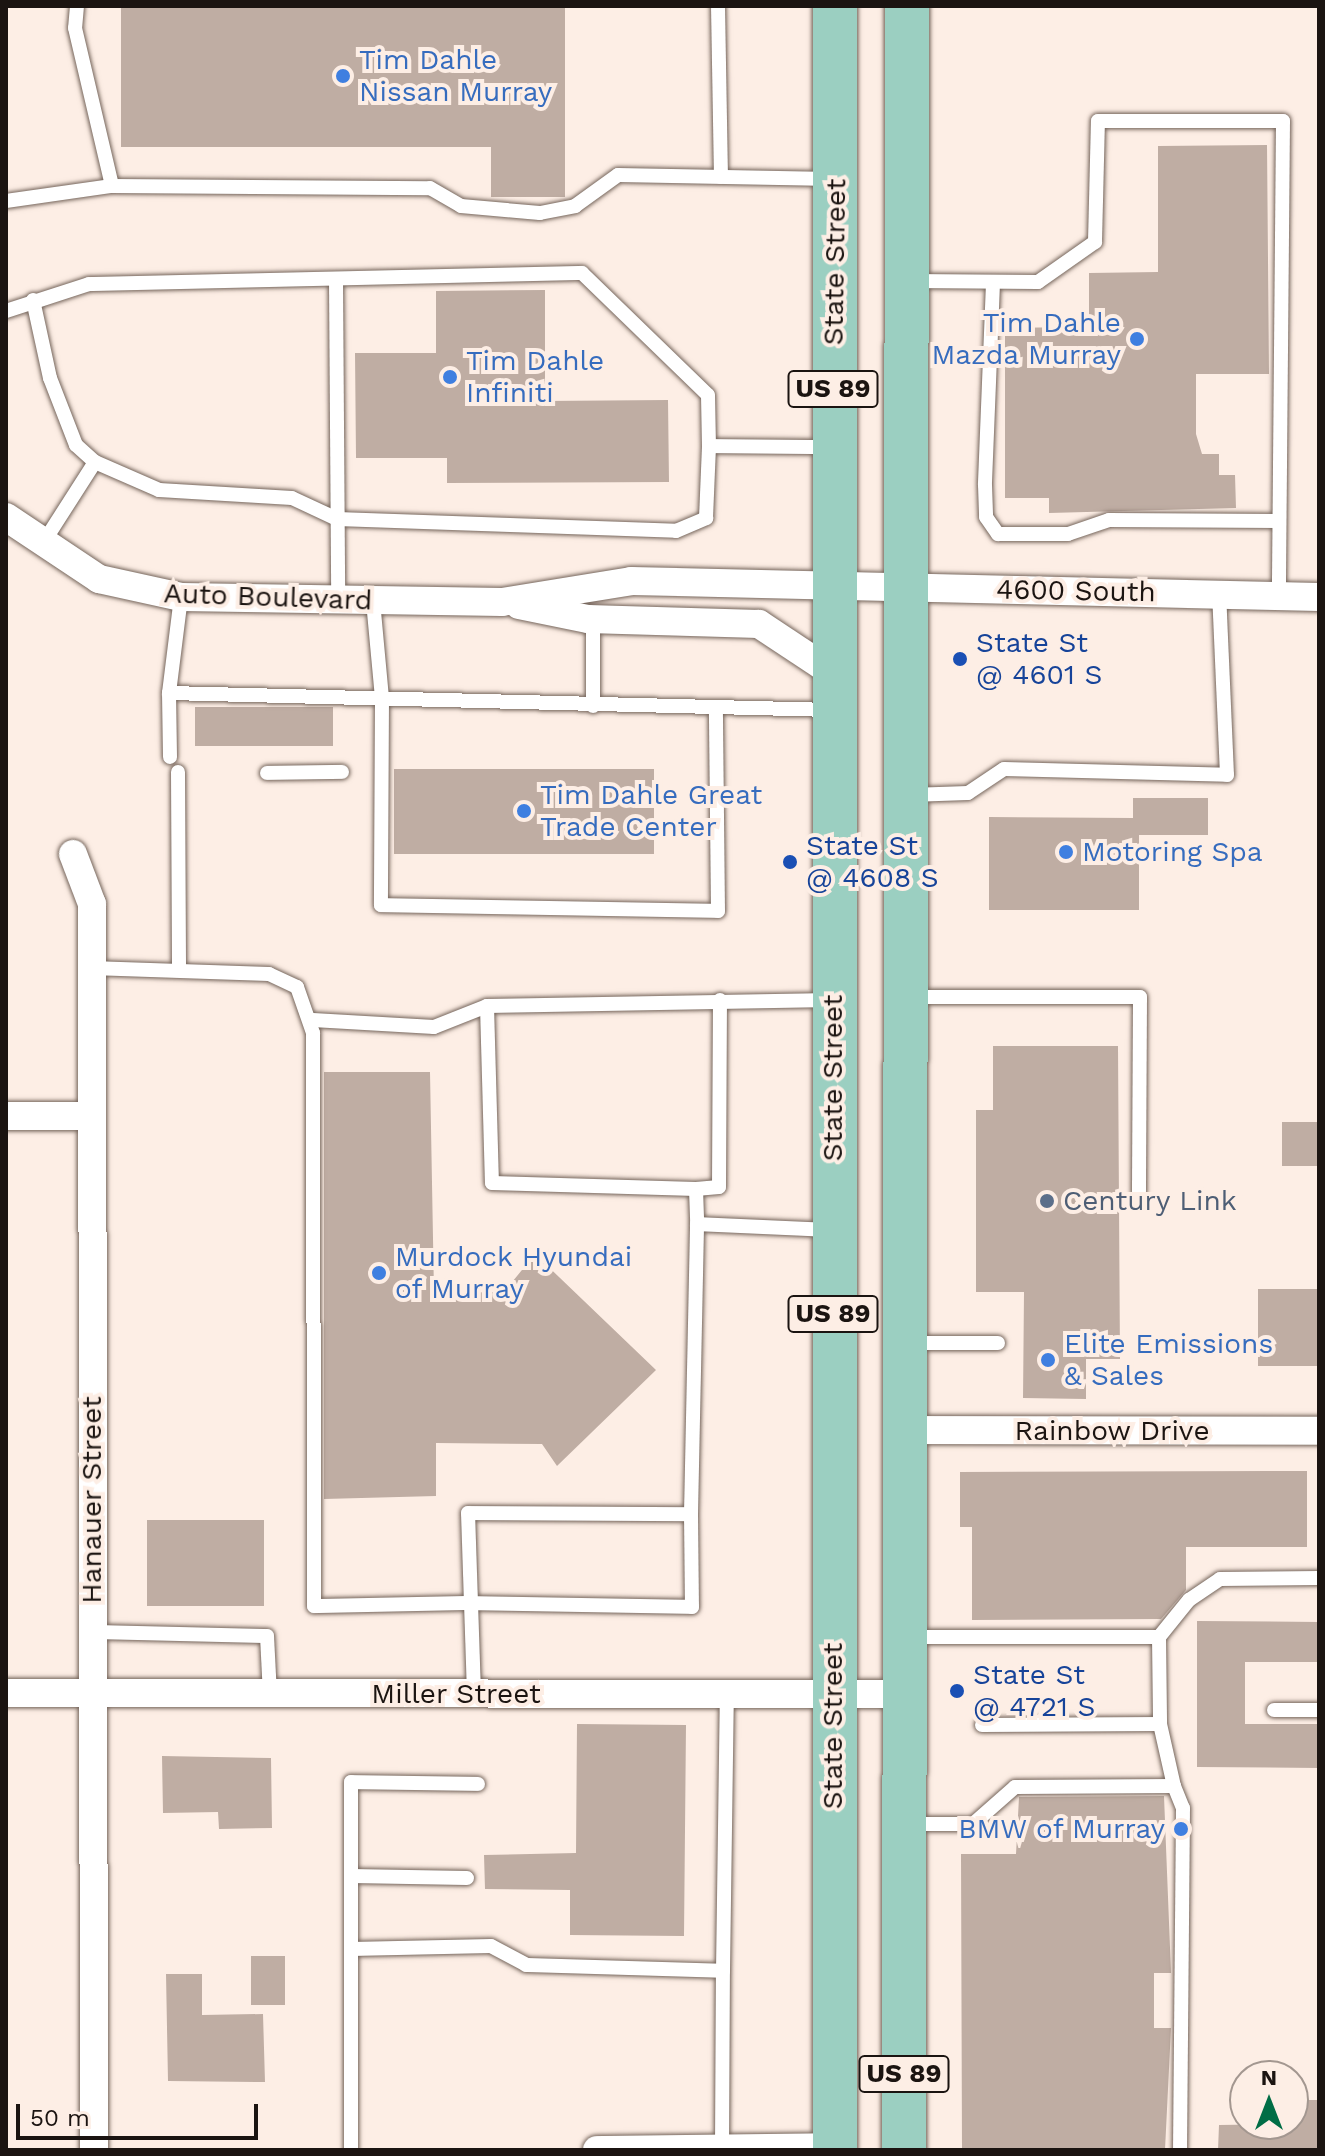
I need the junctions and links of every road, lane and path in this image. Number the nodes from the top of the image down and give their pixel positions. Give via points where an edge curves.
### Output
1 (77, 6) edge
2 (718, 6) edge
3 (835, 6) edge
4 (907, 6) edge
5 (721, 177) junction
6 (836, 179) junction
7 (112, 186) junction
8 (6, 201) edge
9 (336, 281) junction
10 (906, 281) junction
11 (993, 283) junction
12 (33, 300) junction
13 (6, 311) edge
14 (709, 446) junction
15 (832, 447) junction
16 (95, 462) junction
17 (6, 517) edge
18 (337, 519) junction
19 (1279, 521) junction
20 (42, 545) junction
21 (833, 588) junction
22 (906, 589) junction
23 (1219, 593) junction
24 (1279, 595) junction
25 (181, 597) junction
26 (1319, 597) edge
27 (338, 601) junction
28 (373, 601) junction
29 (502, 602) junction
30 (593, 619) junction
31 (833, 692) junction
32 (169, 693) junction
33 (382, 698) junction
34 (593, 706) junction
35 (716, 711) junction
36 (170, 757) dead end
37 (178, 772) dead end
38 (342, 772) dead end
39 (267, 773) dead end
40 (906, 795) junction
41 (73, 854) dead end
42 (91, 968) junction
43 (179, 970) junction
44 (906, 997) junction
45 (720, 1000) junction
46 (833, 1000) junction
47 (487, 1006) junction
48 (313, 1020) junction
49 (6, 1116) edge
50 (91, 1116) junction
51 (696, 1189) junction
52 (1139, 1193) dead end
53 (697, 1224) junction
54 (833, 1230) junction
55 (906, 1343) junction
56 (998, 1343) dead end
57 (906, 1430) junction
58 (1319, 1431) edge
59 (691, 1514) junction
60 (1319, 1578) edge
61 (471, 1603) junction
62 (92, 1632) junction
63 (905, 1637) junction
64 (1159, 1637) junction
65 (6, 1693) edge
66 (92, 1693) junction
67 (474, 1694) junction
68 (727, 1694) junction
69 (833, 1694) junction
70 (905, 1694) junction
71 (270, 1695) junction
72 (1274, 1710) dead end
73 (1319, 1710) edge
74 (1160, 1724) junction
75 (982, 1725) dead end
76 (478, 1784) dead end
77 (1174, 1786) junction
78 (905, 1824) junction
79 (351, 1876) junction
80 (467, 1878) dead end
81 (351, 1949) junction
82 (723, 1971) junction
83 (835, 2148) edge
84 (722, 2149) edge
85 (94, 2150) edge
86 (351, 2150) edge
87 (597, 2150) edge
88 (904, 2150) edge
89 (1180, 2150) edge

1 - 7 lane via 75,28
2 - 5 lane
3 - 6 main road, State Street / US 89
4 - 10 main road, US 89
5 - 6 lane
5 - 7 lane via 618,175 575,206 540,213 461,206 430,188
6 - 15 main road, State Street / US 89
7 - 8 lane
9 - 12 lane via 89,284
9 - 14 lane via 582,273 708,395
9 - 18 lane
10 - 11 lane
10 - 22 main road, US 89
11 - 19 lane via 985,506 998,534 1068,534 1109,520
11 - 19 lane via 1038,282 1095,242 1098,121 1283,121
12 - 13 lane
12 - 16 lane via 50,378 76,445
14 - 15 lane
14 - 18 lane via 710,507 689,529
15 - 21 main road, State Street / US 89
16 - 18 lane via 114,476 167,492 292,498
16 - 20 lane
17 - 20 street, Auto Boulevard
18 - 27 lane
19 - 24 lane
20 - 25 street, Auto Boulevard via 99,579
21 - 22 street, 4600 South
21 - 29 street, Auto Boulevard via 631,581
21 - 31 main road, State Street / US 89
22 - 23 street, 4600 South
22 - 40 main road, US 89
23 - 24 street, 4600 South
23 - 40 lane via 1227,775 1004,769 968,793
24 - 26 street, 4600 South
25 - 27 street, Auto Boulevard
25 - 32 lane
27 - 28 street, Auto Boulevard
28 - 29 street, Auto Boulevard
28 - 33 lane
29 - 30 street, Auto Boulevard
30 - 31 street, Auto Boulevard via 759,624
30 - 34 lane
31 - 35 lane
31 - 46 main road, State Street / US 89
32 - 33 lane
32 - 36 lane
33 - 34 lane
33 - 35 lane via 381,905 718,911
34 - 35 lane
37 - 43 lane
38 - 39 lane
40 - 44 main road, US 89
41 - 42 street, Hanauer Street via 92,904
42 - 43 lane
42 - 50 street, Hanauer Street
43 - 48 lane via 269,974 297,987
44 - 52 lane via 1140,997
44 - 55 main road, US 89
45 - 46 lane
45 - 47 lane
45 - 51 lane via 719,1187
46 - 54 main road, State Street / US 89
47 - 48 lane via 434,1027
47 - 51 lane via 492,1183
48 - 61 lane via 314,1606
49 - 50 street
50 - 62 street, Hanauer Street
51 - 53 lane
53 - 54 lane
53 - 59 lane
54 - 69 main road, State Street / US 89
55 - 56 lane
55 - 57 main road, US 89
57 - 58 street, Rainbow Drive
57 - 63 main road, US 89
59 - 61 lane via 468,1513
59 - 61 lane via 692,1607
60 - 64 lane via 1220,1579 1189,1600
61 - 67 lane
62 - 66 street, Hanauer Street
62 - 71 lane via 267,1636
63 - 64 lane
63 - 70 main road, US 89
64 - 74 lane
65 - 66 street, Miller Street
66 - 71 street, Miller Street
66 - 85 street, Hanauer Street
67 - 68 street, Miller Street
67 - 71 street, Miller Street
68 - 69 street, Miller Street
68 - 82 lane
69 - 70 street, Miller Street
69 - 83 main road, State Street / US 89
70 - 78 main road, US 89
72 - 73 lane
74 - 75 lane
74 - 77 lane
76 - 79 lane via 351,1782
77 - 78 lane via 1015,1787 973,1824
77 - 89 lane via 1183,1808
78 - 88 main road, US 89
79 - 80 lane
79 - 81 lane
81 - 82 lane via 491,1946 526,1965
81 - 86 lane
82 - 84 lane
83 - 84 street
84 - 87 street

